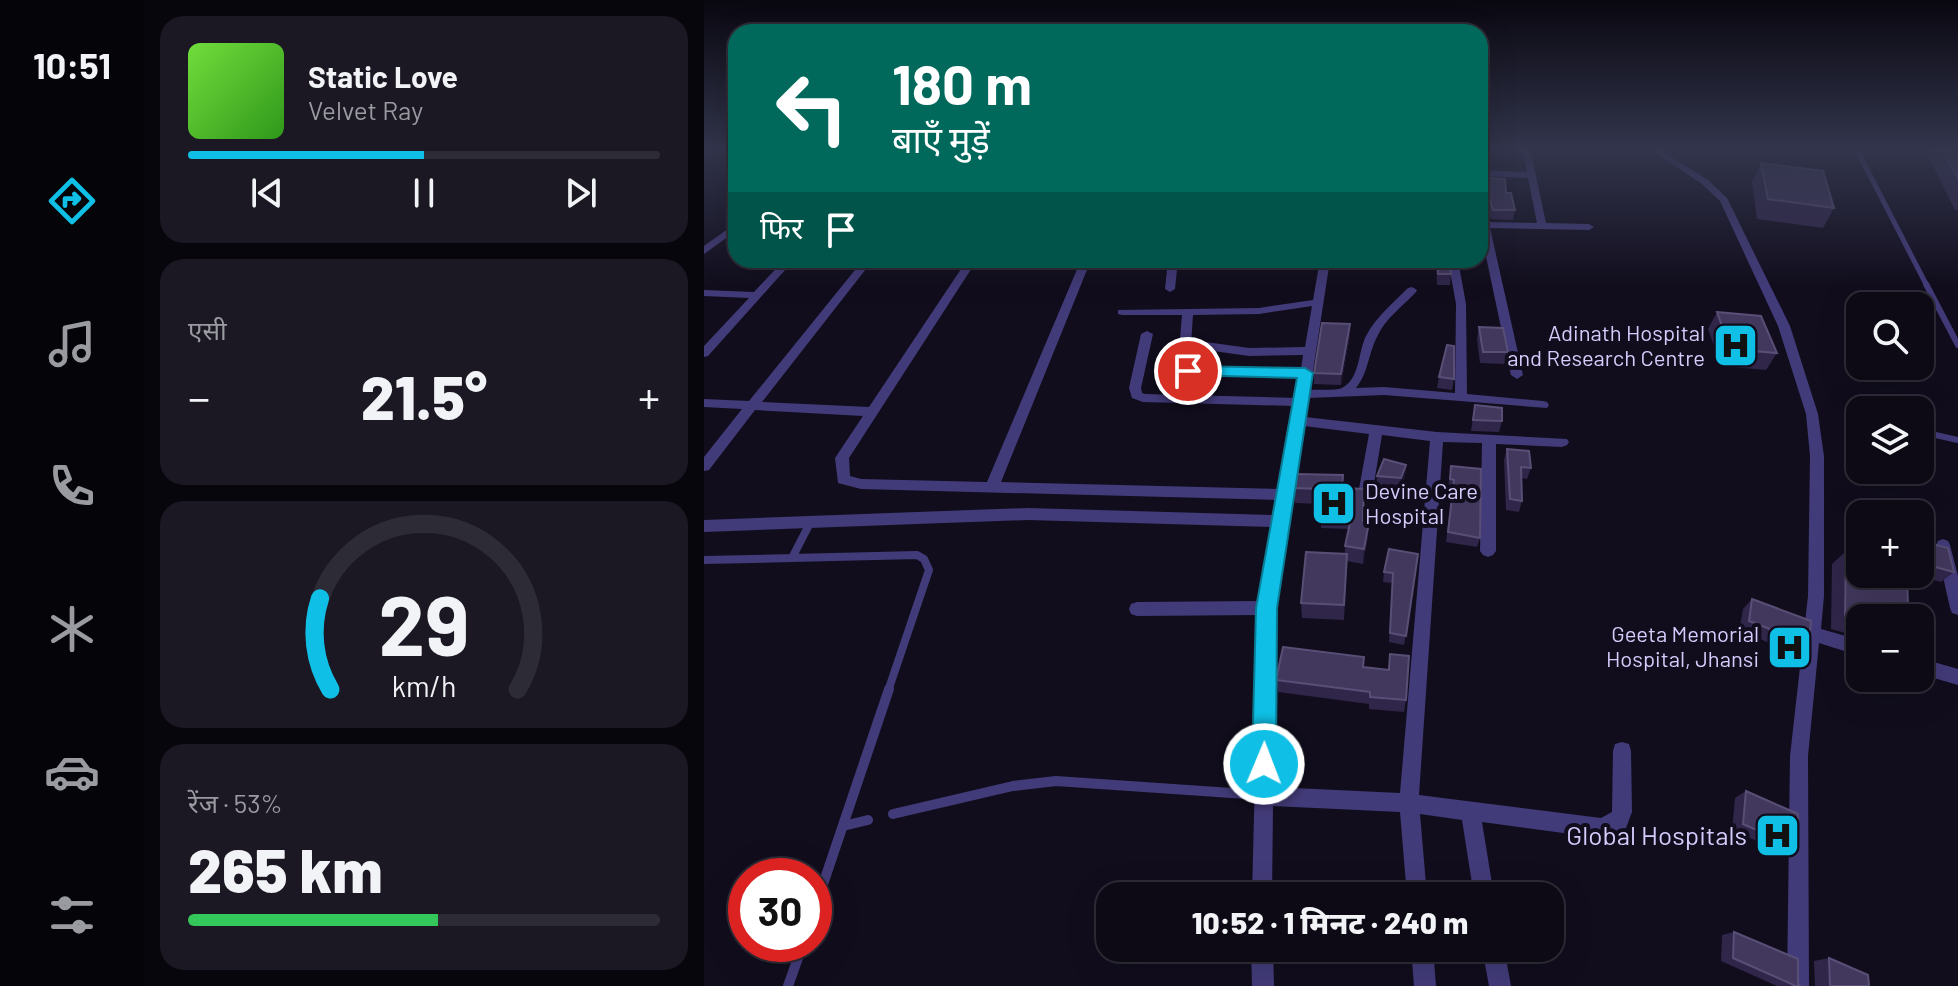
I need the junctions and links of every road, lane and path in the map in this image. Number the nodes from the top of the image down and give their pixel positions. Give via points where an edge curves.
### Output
1 (1534, 194) edge
2 (1718, 194) edge
3 (1880, 194) edge
4 (1488, 225) edge
5 (1542, 226) junction
6 (1589, 227) dead end
7 (728, 232) edge
8 (704, 251) edge
9 (1488, 251) edge
10 (782, 268) edge
11 (862, 268) edge
12 (967, 268) edge
13 (1083, 268) edge
14 (1172, 268) edge
15 (1324, 268) edge
16 (1454, 268) edge
17 (1170, 289) dead end
18 (1412, 290) dead end
19 (704, 293) edge
20 (757, 295) junction
21 (1318, 302) junction
22 (1122, 312) dead end
23 (1188, 312) junction
24 (1147, 334) dead end
25 (1958, 345) edge
26 (1185, 348) junction
27 (1309, 351) junction
28 (704, 353) edge
29 (1305, 373) junction
30 (1517, 375) dead end
31 (1344, 392) junction
32 (1301, 398) junction
33 (1461, 398) junction
34 (704, 403) edge
35 (1543, 405) dead end
36 (752, 406) junction
37 (873, 412) junction
38 (1297, 421) junction
39 (1376, 430) junction
40 (1934, 435) edge
41 (1437, 437) junction
42 (1489, 439) junction
43 (1958, 440) edge
44 (1562, 442) dead end
45 (704, 466) edge
46 (992, 487) junction
47 (1366, 489) edge
48 (1285, 495) junction
49 (1281, 521) junction
50 (810, 523) junction
51 (704, 526) edge
52 (1943, 545) edge
53 (1488, 551) dead end
54 (792, 558) junction
55 (704, 560) edge
56 (1267, 608) junction
57 (1958, 608) edge
58 (1137, 609) dead end
59 (1813, 634) junction
60 (1846, 644) edge
61 (1934, 670) edge
62 (1958, 677) edge
63 (1622, 751) dead end
64 (1264, 796) junction
65 (1409, 803) junction
66 (1470, 811) junction
67 (893, 814) dead end
68 (868, 820) dead end
69 (843, 826) junction
70 (832, 858) edge
71 (1262, 882) edge
72 (1416, 882) edge
73 (1482, 882) edge
74 (797, 962) edge
75 (1262, 962) edge
76 (1423, 962) edge
77 (1496, 962) edge
78 (788, 986) edge
79 (1263, 986) edge
80 (1425, 986) edge
81 (1500, 986) edge
82 (1798, 986) edge

1 - 5 street
2 - 59 street via 1784,326 1812,414 1817,456
3 - 25 lane
4 - 5 street
5 - 6 street
7 - 8 street
9 - 30 street
10 - 20 street
11 - 36 street
12 - 37 street
13 - 46 street
14 - 17 street
15 - 21 street
16 - 33 street via 1461,304
18 - 31 street via 1377,328 1361,377
19 - 20 street
20 - 28 street
21 - 23 street via 1259,311
21 - 27 street
22 - 23 street
23 - 26 street
24 - 32 street via 1135,388 1143,398
26 - 27 street
26 - 29 street via 1188,371
27 - 29 street
29 - 32 street
31 - 32 street
31 - 33 street
32 - 38 street
33 - 35 street
34 - 36 street
36 - 37 street
36 - 45 street
37 - 46 street via 842,458 843,479 861,484
38 - 39 street
38 - 48 street
39 - 41 street
39 - 47 street
40 - 43 lane
41 - 42 street
41 - 65 street
42 - 44 street
42 - 53 street
46 - 48 street
48 - 49 street
49 - 50 street via 1028,514
49 - 56 street
50 - 51 street
50 - 54 lane
52 - 57 street
54 - 55 lane
54 - 69 lane via 917,555 929,570
56 - 58 street
56 - 64 street
59 - 60 street
59 - 82 street via 1799,756
61 - 62 street
63 - 66 street via 1622,812 1613,826
64 - 65 street
64 - 67 lane via 1056,781
64 - 71 street
65 - 66 street
65 - 72 street
66 - 73 street
68 - 69 lane
69 - 70 lane
74 - 78 lane
75 - 79 street
76 - 80 street
77 - 81 street

